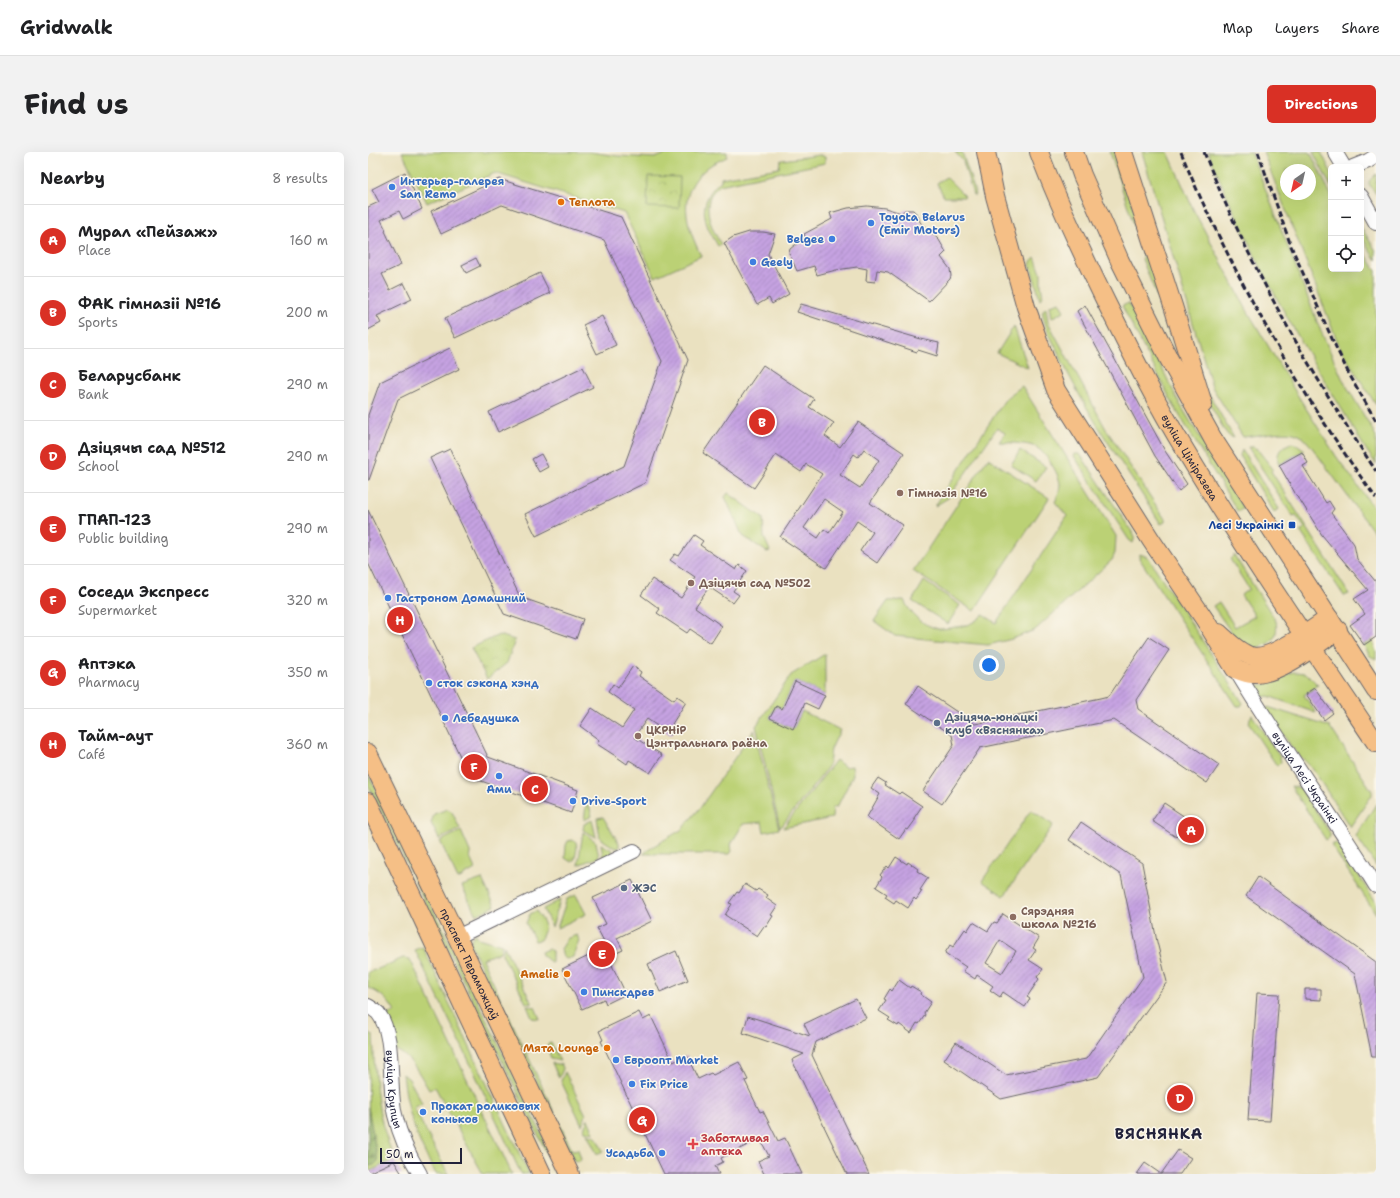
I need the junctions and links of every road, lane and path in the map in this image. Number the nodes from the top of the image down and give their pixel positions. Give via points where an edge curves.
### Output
1 (981, 152) edge
2 (986, 152) edge
3 (1039, 152) edge
4 (1074, 152) edge
5 (1123, 152) edge
6 (1335, 152) edge
7 (1339, 152) edge
8 (1376, 156) edge
9 (1342, 164) edge
10 (1343, 164) edge
11 (1360, 164) edge
12 (989, 172) junction
13 (1363, 200) edge
14 (1376, 223) edge
15 (1213, 439) junction
16 (1205, 620) junction
17 (1333, 624) junction
18 (1308, 641) junction
19 (1235, 669) junction
20 (1376, 691) edge
21 (1376, 743) edge
22 (368, 753) edge
23 (368, 802) edge
24 (634, 851) dead end
25 (1376, 886) edge
26 (457, 937) junction
27 (368, 1006) edge
28 (420, 1174) edge
29 (542, 1174) edge
30 (570, 1174) edge

1 - 12 main road
2 - 12 main road
3 - 18 main road, вуліца Ціміразева via 1065,217 1139,368 1184,449
4 - 15 main road via 1120,261
5 - 15 main road
6 - 9 street
7 - 10 street
8 - 11 street
12 - 16 main road via 1026,307 1056,390
13 - 14 street
15 - 17 main road
16 - 18 main road via 1238,649 1250,656 1260,658
16 - 19 main road
17 - 18 main road
17 - 20 main road
18 - 19 main road via 1283,665 1268,672 1251,674
18 - 21 main road, вуліца Ціміразева
19 - 25 street, вуліца Лесі Украінкі
22 - 26 main road, праспект Пераможцаў
23 - 29 main road, праспект Пераможцаў
24 - 26 street
26 - 30 main road, праспект Пераможцаў
27 - 28 street, вуліца Крупцы via 377,1013 388,1033 395,1114 405,1145

